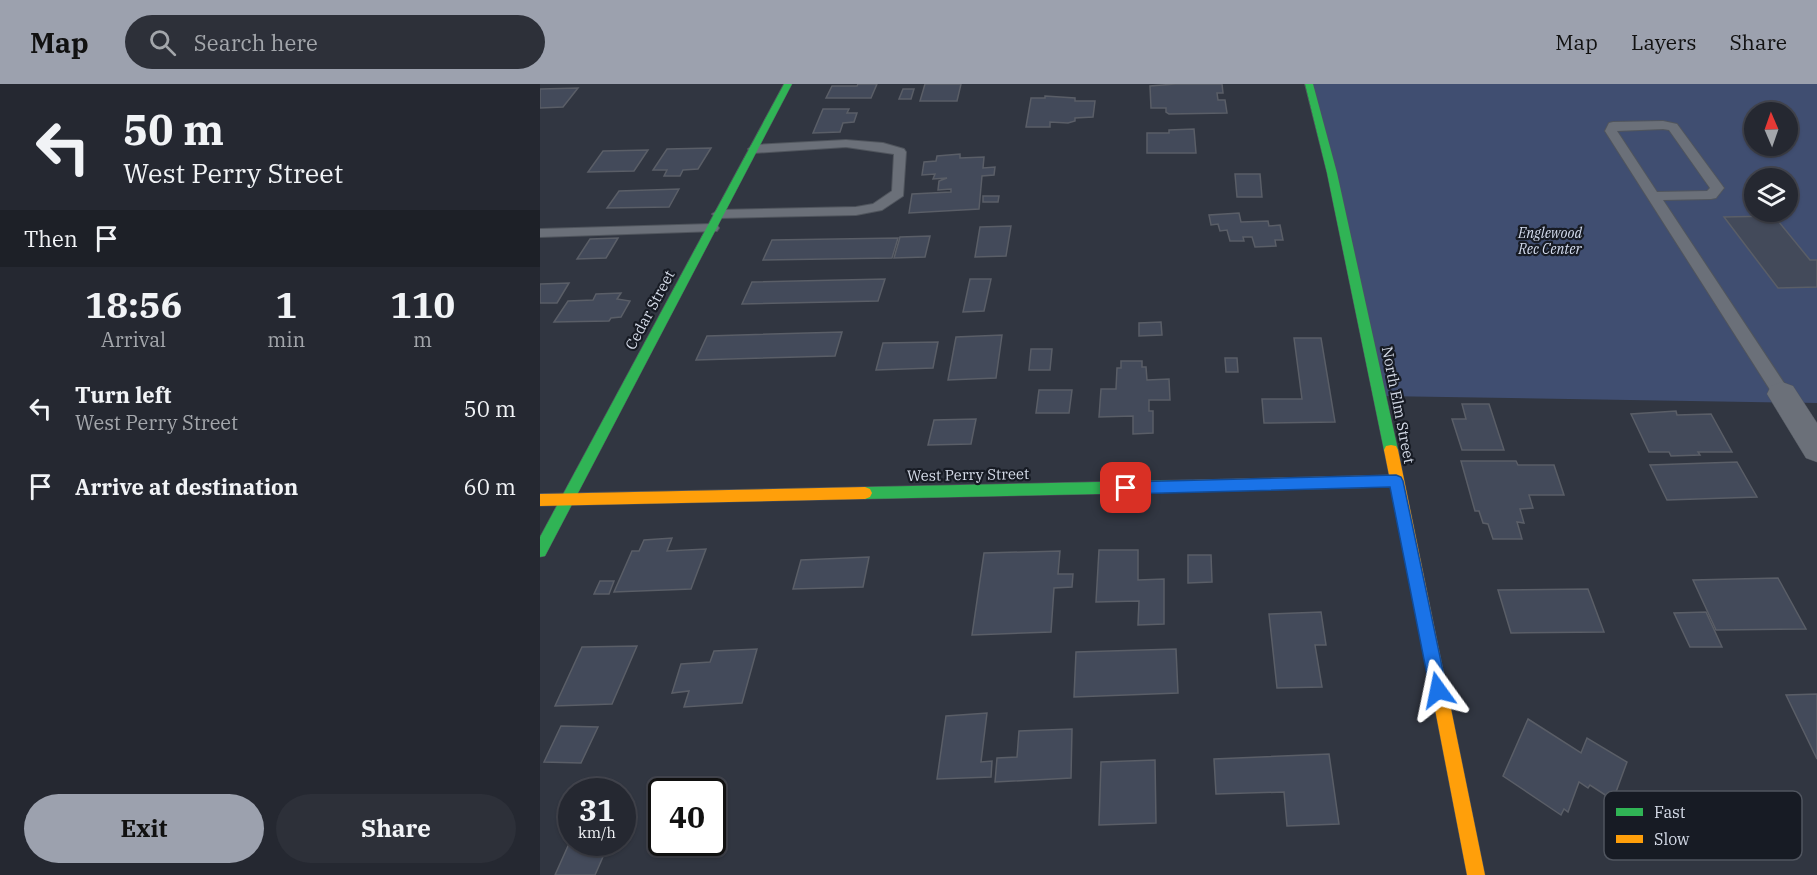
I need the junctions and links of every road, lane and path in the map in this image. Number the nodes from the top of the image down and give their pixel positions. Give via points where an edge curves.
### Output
1 (788, 84) edge
2 (1309, 84) edge
3 (754, 149) junction
4 (1654, 196) junction
5 (719, 214) junction
6 (712, 228) junction
7 (540, 233) edge
8 (1782, 394) joint
9 (1817, 449) edge
10 (1396, 481) junction
11 (568, 499) junction
12 (540, 500) edge
13 (540, 551) edge
14 (1476, 875) edge

1 - 3 street, Cedar Street
2 - 10 street, North Elm Street via 1376,369
3 - 5 street, Cedar Street
3 - 5 lane via 849,144 887,147 900,152 897,193 877,207 856,211
4 - 4 lane via 1611,131 1613,126 1673,127 1717,188 1711,195
4 - 8 lane
5 - 6 street, Cedar Street
6 - 7 lane
6 - 11 street, Cedar Street
8 - 9 street
10 - 11 street, West Perry Street
10 - 14 street, North Elm Street
11 - 12 street, West Perry Street
11 - 13 street, Cedar Street

